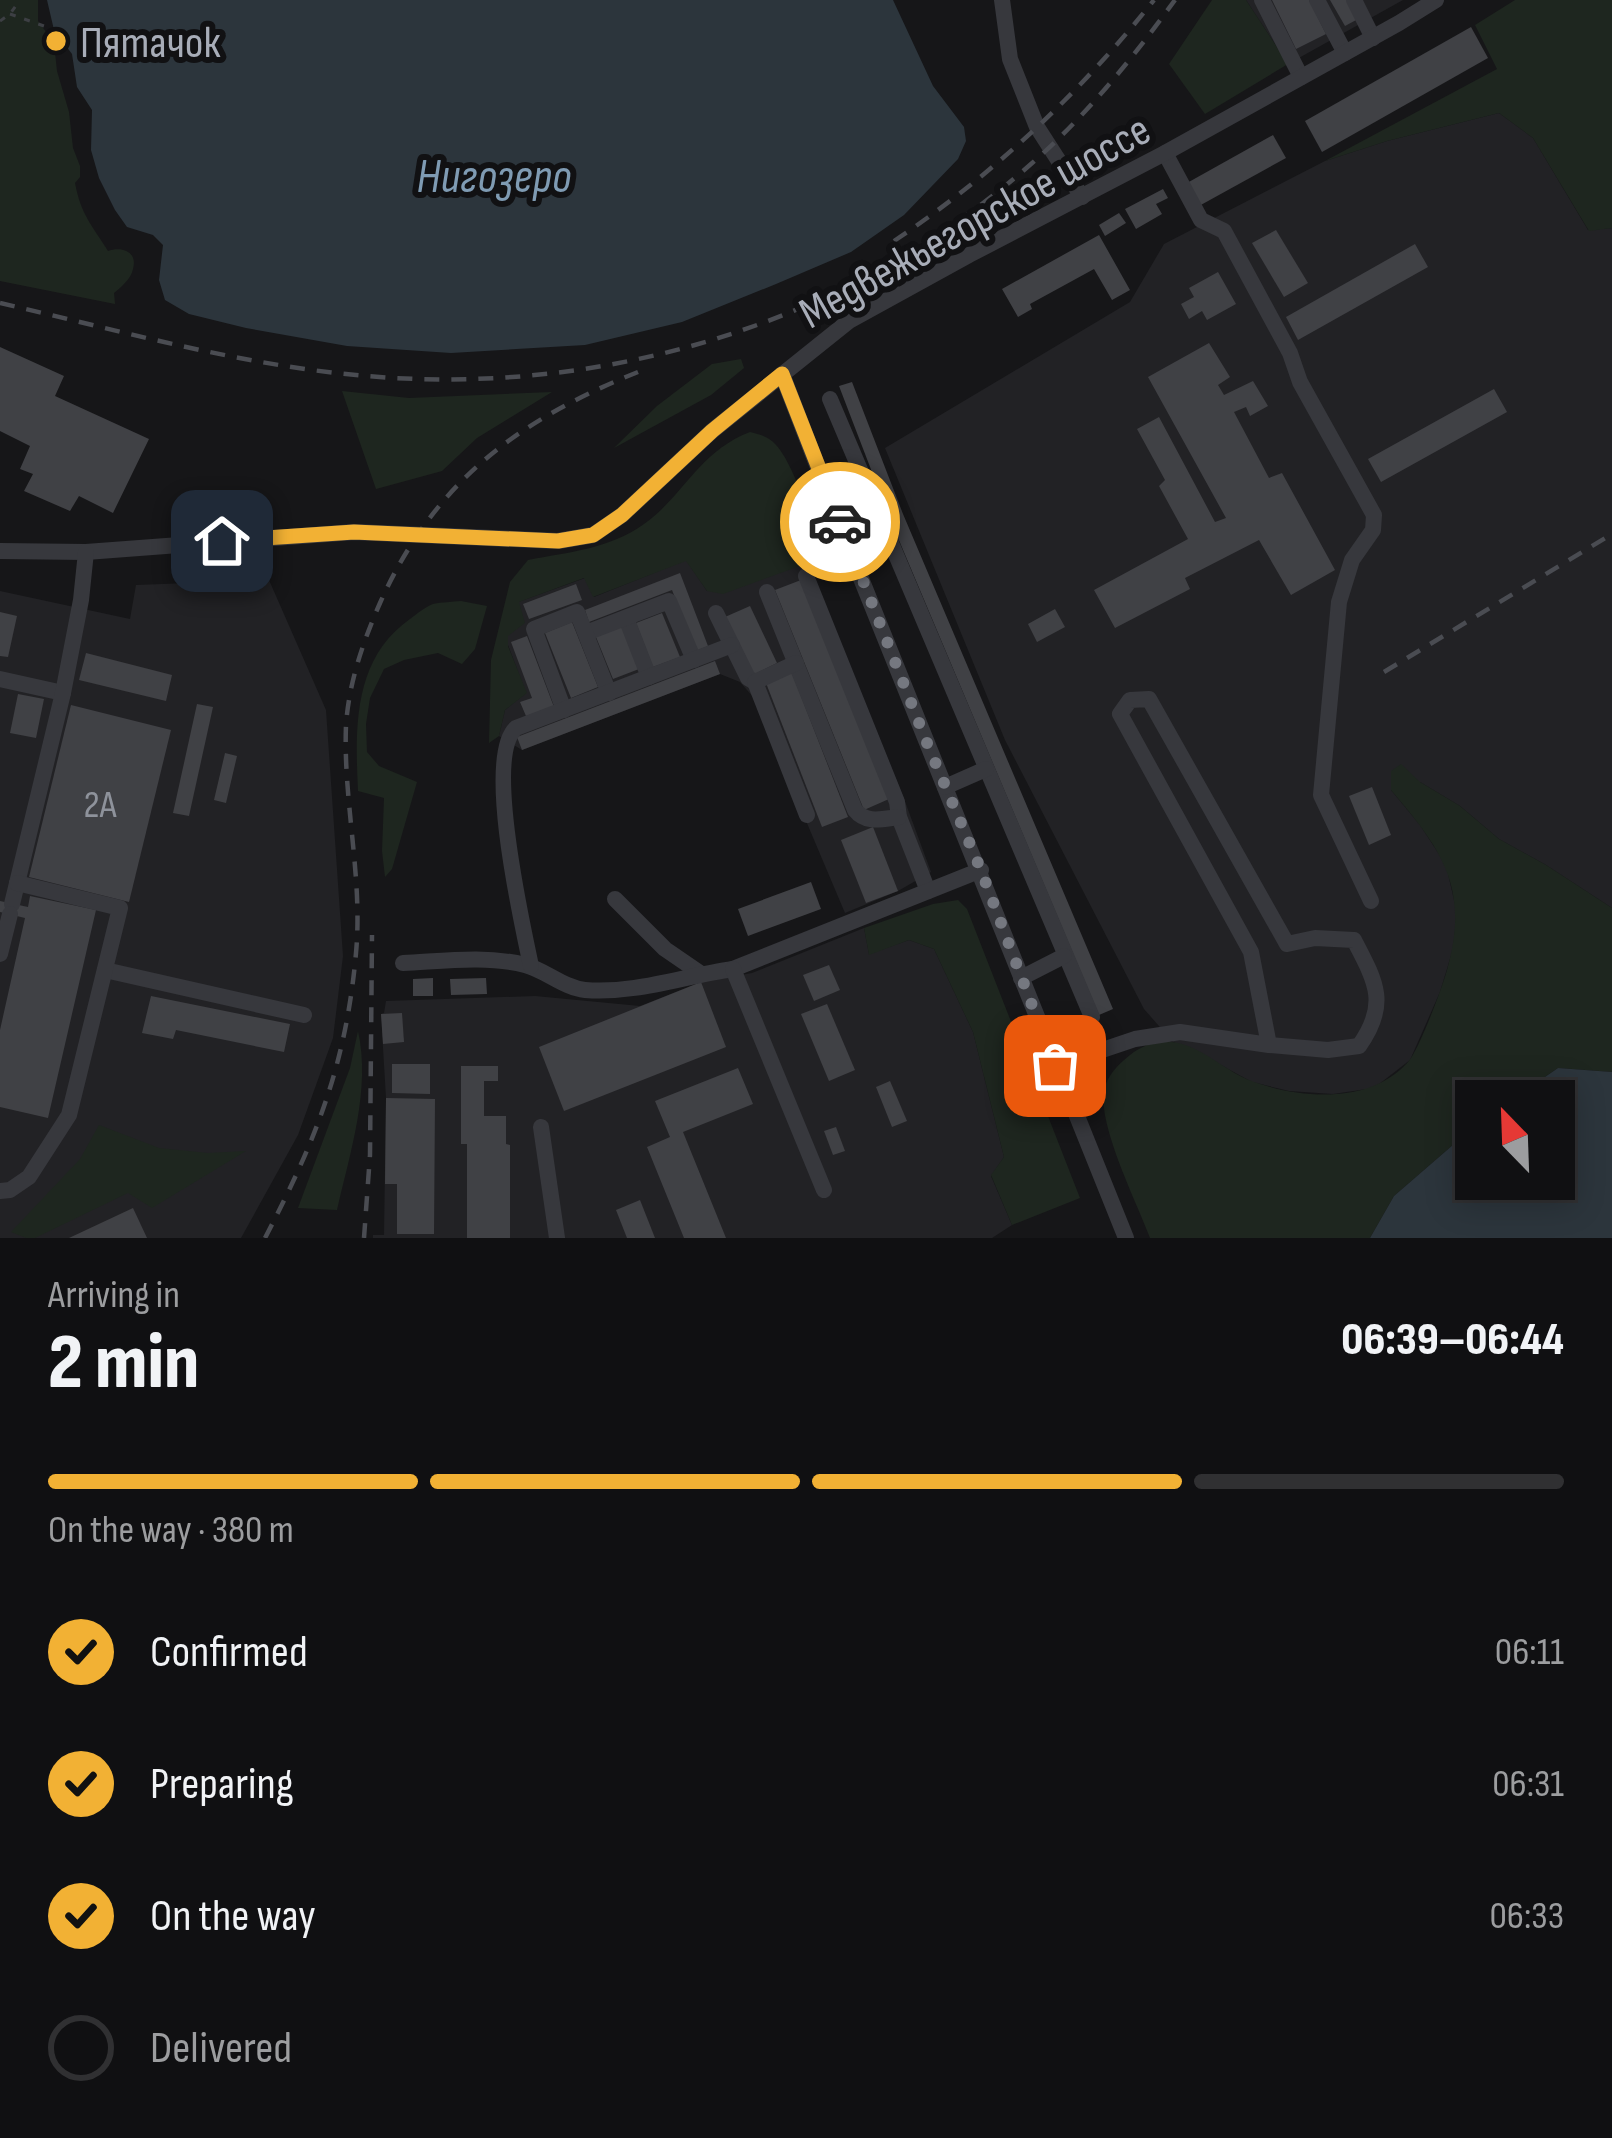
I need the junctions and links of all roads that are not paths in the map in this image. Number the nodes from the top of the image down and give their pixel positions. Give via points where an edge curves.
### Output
1 (1001, 0) edge
2 (1262, 0) edge
3 (1317, 0) edge
4 (1354, 0) edge
5 (1436, 0) edge
6 (1409, 7) edge
7 (1373, 38) junction
8 (1345, 52) junction
9 (1301, 77) junction
10 (1165, 153) junction
11 (1082, 197) junction
12 (782, 374) junction
13 (830, 399) dead end
14 (856, 464) junction
15 (823, 476) junction
16 (0, 551) edge
17 (86, 552) junction
18 (806, 576) dead end
19 (767, 592) dead end
20 (716, 613) dead end
21 (626, 618) junction
22 (586, 633) junction
23 (732, 645) junction
24 (694, 660) junction
25 (796, 664) junction
26 (649, 677) junction
27 (0, 679) edge
28 (754, 682) junction
29 (609, 692) junction
30 (63, 693) junction
31 (564, 710) junction
32 (986, 769) junction
33 (945, 787) junction
34 (807, 815) dead end
35 (899, 817) junction
36 (981, 870) junction
37 (17, 883) junction
38 (928, 891) junction
39 (615, 898) dead end
40 (1371, 901) dead end
41 (0, 954) edge
42 (1064, 956) junction
43 (403, 963) dead end
44 (531, 966) junction
45 (733, 969) junction
46 (105, 970) junction
47 (700, 973) junction
48 (1022, 978) junction
49 (304, 1015) dead end
50 (1092, 1018) dead end
51 (1269, 1045) junction
52 (1055, 1066) junction
53 (541, 1127) dead end
54 (824, 1190) dead end
55 (0, 1191) edge
56 (556, 1238) edge
57 (1126, 1238) edge

1 - 11 street via 1010,58 1037,127
2 - 9 street
3 - 8 street
4 - 7 street
5 - 6 street, Медвежьегорское шоссе
6 - 7 street, Медвежьегорское шоссе
7 - 8 street, Медвежьегорское шоссе
8 - 9 street, Медвежьегорское шоссе
9 - 10 street, Медвежьегорское шоссе
10 - 11 street, Медвежьегорское шоссе
10 - 40 street via 1201,220 1224,231 1374,515 1339,602 1321,795
11 - 12 street, Медвежьегорское шоссе via 849,322
12 - 15 street
12 - 17 street, Медвежьегорское шоссе via 593,535 558,541 354,532
13 - 14 street
14 - 15 street
14 - 32 street
15 - 33 street
16 - 17 street, Медвежьегорское шоссе
17 - 30 street
18 - 35 street
19 - 25 street
20 - 23 street
21 - 22 street
21 - 24 street via 669,601
21 - 26 street
22 - 29 street
22 - 31 street via 577,612 534,629
23 - 24 street
23 - 28 street
24 - 26 street
25 - 28 street
25 - 35 street via 855,810 873,821
26 - 29 street
27 - 30 street
28 - 34 street
29 - 31 street
30 - 37 street
31 - 44 street via 516,728 502,766
32 - 33 street
32 - 42 street
33 - 36 street
35 - 38 street
36 - 38 street
36 - 48 street
37 - 41 street
37 - 46 street via 120,908
38 - 45 street
39 - 47 street
42 - 48 street
42 - 50 street
43 - 44 street via 496,958
44 - 47 street via 580,990 639,988
45 - 47 street
45 - 54 street
46 - 49 street
46 - 55 street via 69,1115 28,1177
48 - 52 street
51 - 51 street via 1251,952 1120,714 1130,700 1149,699 1287,944 1354,940 1371,972 1377,1008 1358,1046
51 - 52 street via 1180,1032
52 - 57 street
53 - 56 street

